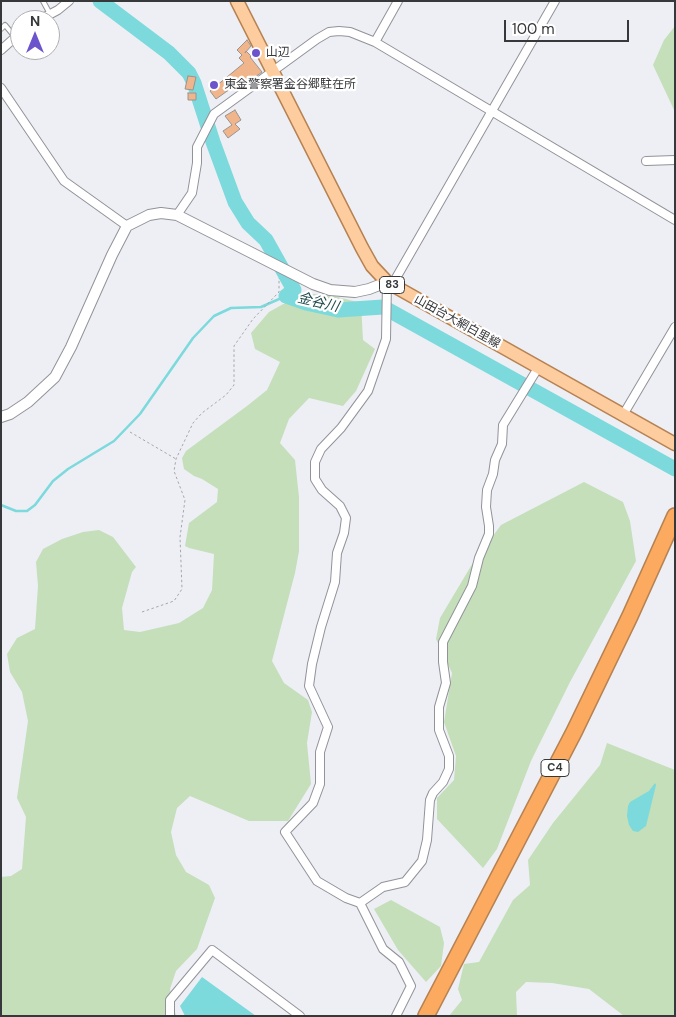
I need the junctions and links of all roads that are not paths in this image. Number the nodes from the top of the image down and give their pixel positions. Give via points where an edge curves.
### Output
1 (69, 1) edge
2 (237, 1) edge
3 (398, 1) edge
4 (555, 1) edge
5 (57, 10) edge
6 (375, 42) junction
7 (272, 72) junction
8 (1, 88) edge
9 (493, 111) junction
10 (675, 160) edge
11 (646, 161) dead end
12 (177, 216) junction
13 (675, 220) edge
14 (127, 226) junction
15 (389, 284) junction
16 (675, 327) edge
17 (538, 368) junction
18 (623, 415) junction
19 (1, 417) edge
20 (675, 444) edge
21 (675, 516) edge
22 (360, 903) junction
23 (170, 1016) edge
24 (300, 1016) edge
25 (396, 1016) edge
26 (426, 1016) edge

1 - 5 street
2 - 7 main road, 山田台大網白里線 / 83
3 - 6 street
4 - 9 street
6 - 7 street via 350,32 329,32
6 - 9 street
7 - 12 street via 214,114 197,147 192,192
7 - 15 main road, 山田台大網白里線 / 83 via 362,248 372,266
8 - 14 street via 64,182
9 - 13 street
9 - 15 street
10 - 11 street
12 - 14 street via 148,215
12 - 15 street via 330,290 355,292
14 - 19 street via 55,377 28,402
15 - 17 main road, 山田台大網白里線 / 83
15 - 22 street via 386,338 368,391 321,449 316,462 315,479 340,506 346,518 337,553 335,582 316,646 309,686 328,727 320,752 320,784 313,803 285,832 317,882
16 - 18 street
17 - 18 main road, 山田台大網白里線 / 83
17 - 22 street via 503,425 502,444 487,490 489,534 478,558 472,586 443,642 446,683 439,730 449,756 449,770 430,800 422,861 405,882 383,887
18 - 20 main road, 山田台大網白里線 / 83
21 - 26 highway, C4 via 574,732
22 - 25 street via 383,950 398,962 411,986
23 - 24 street via 170,1000 212,950

